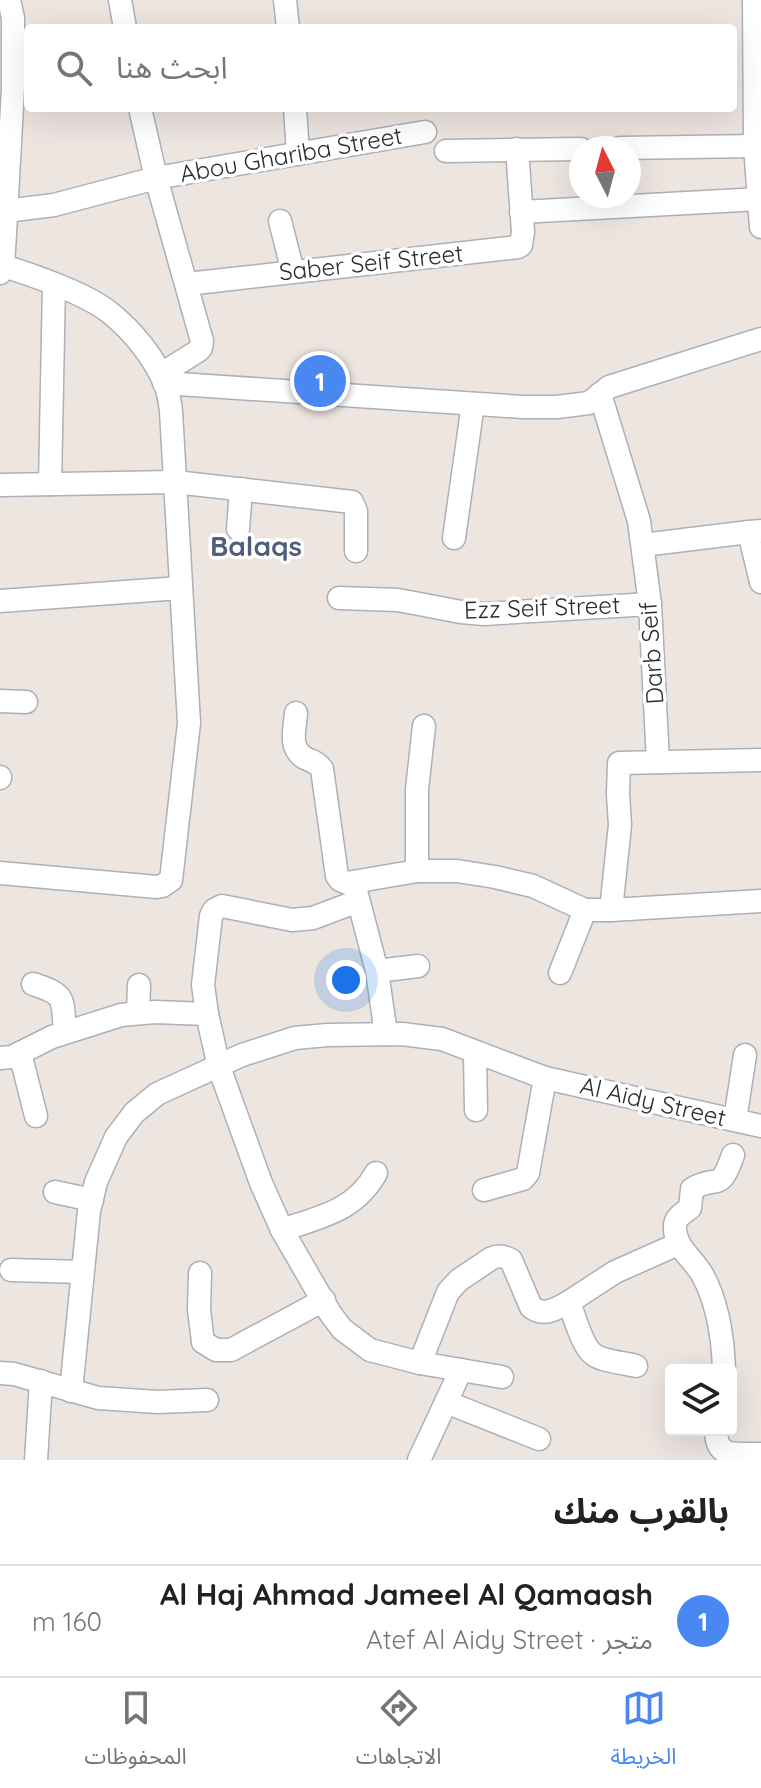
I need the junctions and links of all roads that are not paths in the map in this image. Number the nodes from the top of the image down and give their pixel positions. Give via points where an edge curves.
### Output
1 (9, 0) edge
2 (120, 0) edge
3 (285, 0) edge
4 (754, 0) edge
5 (124, 24) edge
6 (288, 24) edge
7 (744, 42) edge
8 (20, 88) edge
9 (758, 97) edge
10 (141, 112) edge
11 (295, 112) edge
12 (425, 132) dead end
13 (755, 146) junction
14 (641, 148) edge
15 (517, 149) junction
16 (569, 149) edge
17 (446, 151) dead end
18 (298, 154) junction
19 (4, 160) edge
20 (156, 178) junction
21 (760, 199) edge
22 (6, 211) junction
23 (521, 212) junction
24 (280, 221) dead end
25 (761, 227) edge
26 (1, 268) edge
27 (293, 272) junction
28 (187, 284) junction
29 (54, 285) junction
30 (761, 339) edge
31 (162, 379) junction
32 (600, 394) junction
33 (473, 404) junction
34 (175, 482) junction
35 (50, 484) junction
36 (0, 485) edge
37 (241, 489) junction
38 (238, 529) dead end
39 (755, 532) edge
40 (454, 538) dead end
41 (643, 545) junction
42 (356, 551) dead end
43 (761, 582) edge
44 (180, 588) junction
45 (339, 598) dead end
46 (0, 601) edge
47 (650, 604) junction
48 (0, 701) edge
49 (26, 702) dead end
50 (296, 713) dead end
51 (424, 726) dead end
52 (761, 760) edge
53 (658, 762) junction
54 (417, 871) junction
55 (0, 873) edge
56 (356, 891) junction
57 (761, 901) edge
58 (585, 910) junction
59 (611, 910) junction
60 (418, 966) dead end
61 (377, 971) junction
62 (560, 973) dead end
63 (33, 984) dead end
64 (139, 985) dead end
65 (138, 1013) junction
66 (207, 1014) junction
67 (65, 1032) junction
68 (386, 1034) junction
69 (475, 1053) junction
70 (10, 1055) edge
71 (745, 1055) dead end
72 (219, 1067) junction
73 (545, 1078) junction
74 (476, 1110) dead end
75 (36, 1116) dead end
76 (735, 1120) junction
77 (761, 1126) edge
78 (733, 1155) dead end
79 (376, 1173) dead end
80 (484, 1190) dead end
81 (55, 1192) dead end
82 (92, 1200) junction
83 (282, 1230) junction
84 (678, 1244) junction
85 (11, 1270) dead end
86 (82, 1272) junction
87 (200, 1273) dead end
88 (324, 1300) junction
89 (569, 1302) junction
90 (420, 1363) junction
91 (723, 1364) edge
92 (636, 1366) dead end
93 (461, 1370) junction
94 (0, 1373) edge
95 (502, 1377) dead end
96 (41, 1381) junction
97 (71, 1391) junction
98 (207, 1400) dead end
99 (446, 1402) junction
100 (716, 1436) edge
101 (539, 1439) dead end
102 (761, 1454) edge
103 (36, 1460) edge
104 (419, 1460) edge

1 - 8 street
2 - 5 street
3 - 6 street
4 - 7 street
7 - 9 street
8 - 19 street
9 - 13 street
10 - 20 street
11 - 18 street
12 - 18 street, Abou Ghariba Street
13 - 14 street
13 - 21 street
15 - 16 street
15 - 17 street
15 - 23 street, Saber Seif Street
18 - 20 street, Abou Ghariba Street
19 - 22 street
20 - 22 street, Abou Ghariba Street via 54,205
20 - 28 street
21 - 23 street
21 - 25 street
22 - 26 street
23 - 27 street, Saber Seif Street via 523,239 518,247
24 - 27 street
26 - 29 street
27 - 28 street, Saber Seif Street
28 - 31 street via 202,344
29 - 31 street via 84,297 121,323
29 - 35 street
30 - 32 street
31 - 33 street
31 - 34 street via 171,411
32 - 33 street via 589,403 557,407
32 - 41 street, Darb Seif
33 - 40 street
34 - 35 street
34 - 37 street
34 - 44 street
35 - 36 street
37 - 38 street
37 - 42 street via 352,502
39 - 41 street
39 - 43 street
41 - 47 street, Darb Seif
44 - 46 street
44 - 55 street via 189,723 171,880 157,887
45 - 47 street, Ezz Seif Street via 398,600 484,614
47 - 53 street, Darb Seif
48 - 49 street
50 - 56 street via 295,750 322,769 337,876
51 - 54 street
52 - 53 street
53 - 59 street via 618,765 620,825
54 - 56 street
54 - 58 street via 508,880
56 - 61 street
56 - 66 street via 313,918 292,920 222,906 214,910 203,985
57 - 59 street
58 - 59 street
58 - 62 street
60 - 61 street
61 - 68 street
63 - 67 street via 54,991 62,1000
64 - 65 street
65 - 66 street
65 - 67 street
66 - 72 street
67 - 70 street
68 - 69 street, Al Aidy Street via 442,1039
68 - 72 street, Al Aidy Street via 295,1038
69 - 73 street, Al Aidy Street
69 - 74 street
70 - 75 street
71 - 76 street
72 - 82 street, Al Aidy Street via 157,1094 134,1113 116,1137
72 - 83 street
73 - 76 street, Al Aidy Street
73 - 80 street via 528,1173
76 - 77 street, Al Aidy Street
78 - 84 street via 721,1180 692,1189 690,1208 675,1223
79 - 83 street via 369,1186 337,1212
81 - 82 street
82 - 86 street, Al Aidy Street
83 - 88 street
84 - 89 street via 615,1272
84 - 91 street via 701,1273 717,1311
85 - 86 street
86 - 97 street, Al Aidy Street
87 - 88 street via 203,1342 216,1350 231,1350
88 - 90 street via 342,1329 370,1350
89 - 90 street via 537,1312 511,1260 492,1258 448,1292
89 - 92 street via 592,1354
90 - 93 street
93 - 95 street
93 - 99 street
94 - 96 street
96 - 97 street
96 - 103 street
97 - 98 street via 158,1402
99 - 101 street
99 - 104 street
100 - 102 street via 721,1451

